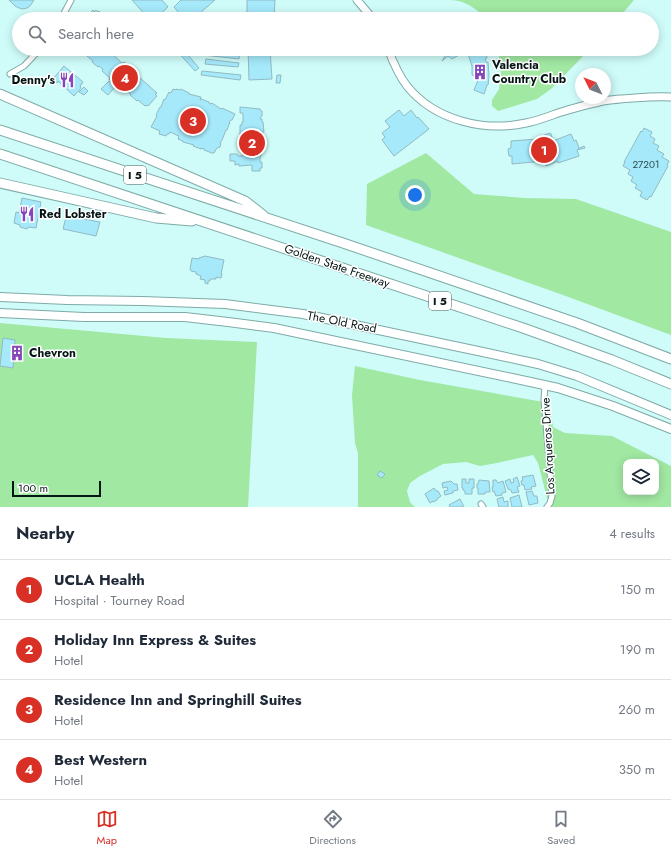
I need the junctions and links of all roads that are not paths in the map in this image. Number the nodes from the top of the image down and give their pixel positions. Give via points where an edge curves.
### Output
1 (71, 0) edge
2 (357, 0) edge
3 (65, 12) edge
4 (367, 12) edge
5 (33, 56) edge
6 (391, 56) edge
7 (10, 74) dead end
8 (0, 94) edge
9 (671, 97) edge
10 (0, 130) edge
11 (0, 154) edge
12 (0, 184) edge
13 (269, 219) junction
14 (208, 223) junction
15 (0, 297) edge
16 (0, 312) edge
17 (671, 359) edge
18 (671, 384) edge
19 (545, 385) junction
20 (671, 415) edge
21 (671, 429) edge
22 (548, 507) edge

1 - 3 street
2 - 4 street
5 - 7 street via 24,66
6 - 9 street via 407,86 423,102 446,115 476,124 525,124 601,101
8 - 13 highway, I 5 via 245,201
10 - 13 highway, Golden State Freeway / I 5
11 - 14 highway, Golden State Freeway / I 5
12 - 14 highway, I 5 via 156,218
13 - 17 highway, Golden State Freeway / I 5 via 577,323
14 - 18 highway, Golden State Freeway / I 5 via 553,339
15 - 20 main road, The Old Road via 225,304 303,314 538,364 577,376
16 - 19 main road, The Old Road via 84,317 186,318 252,325
19 - 21 main road, The Old Road via 613,406
19 - 22 street, Los Arqueros Drive via 552,496

